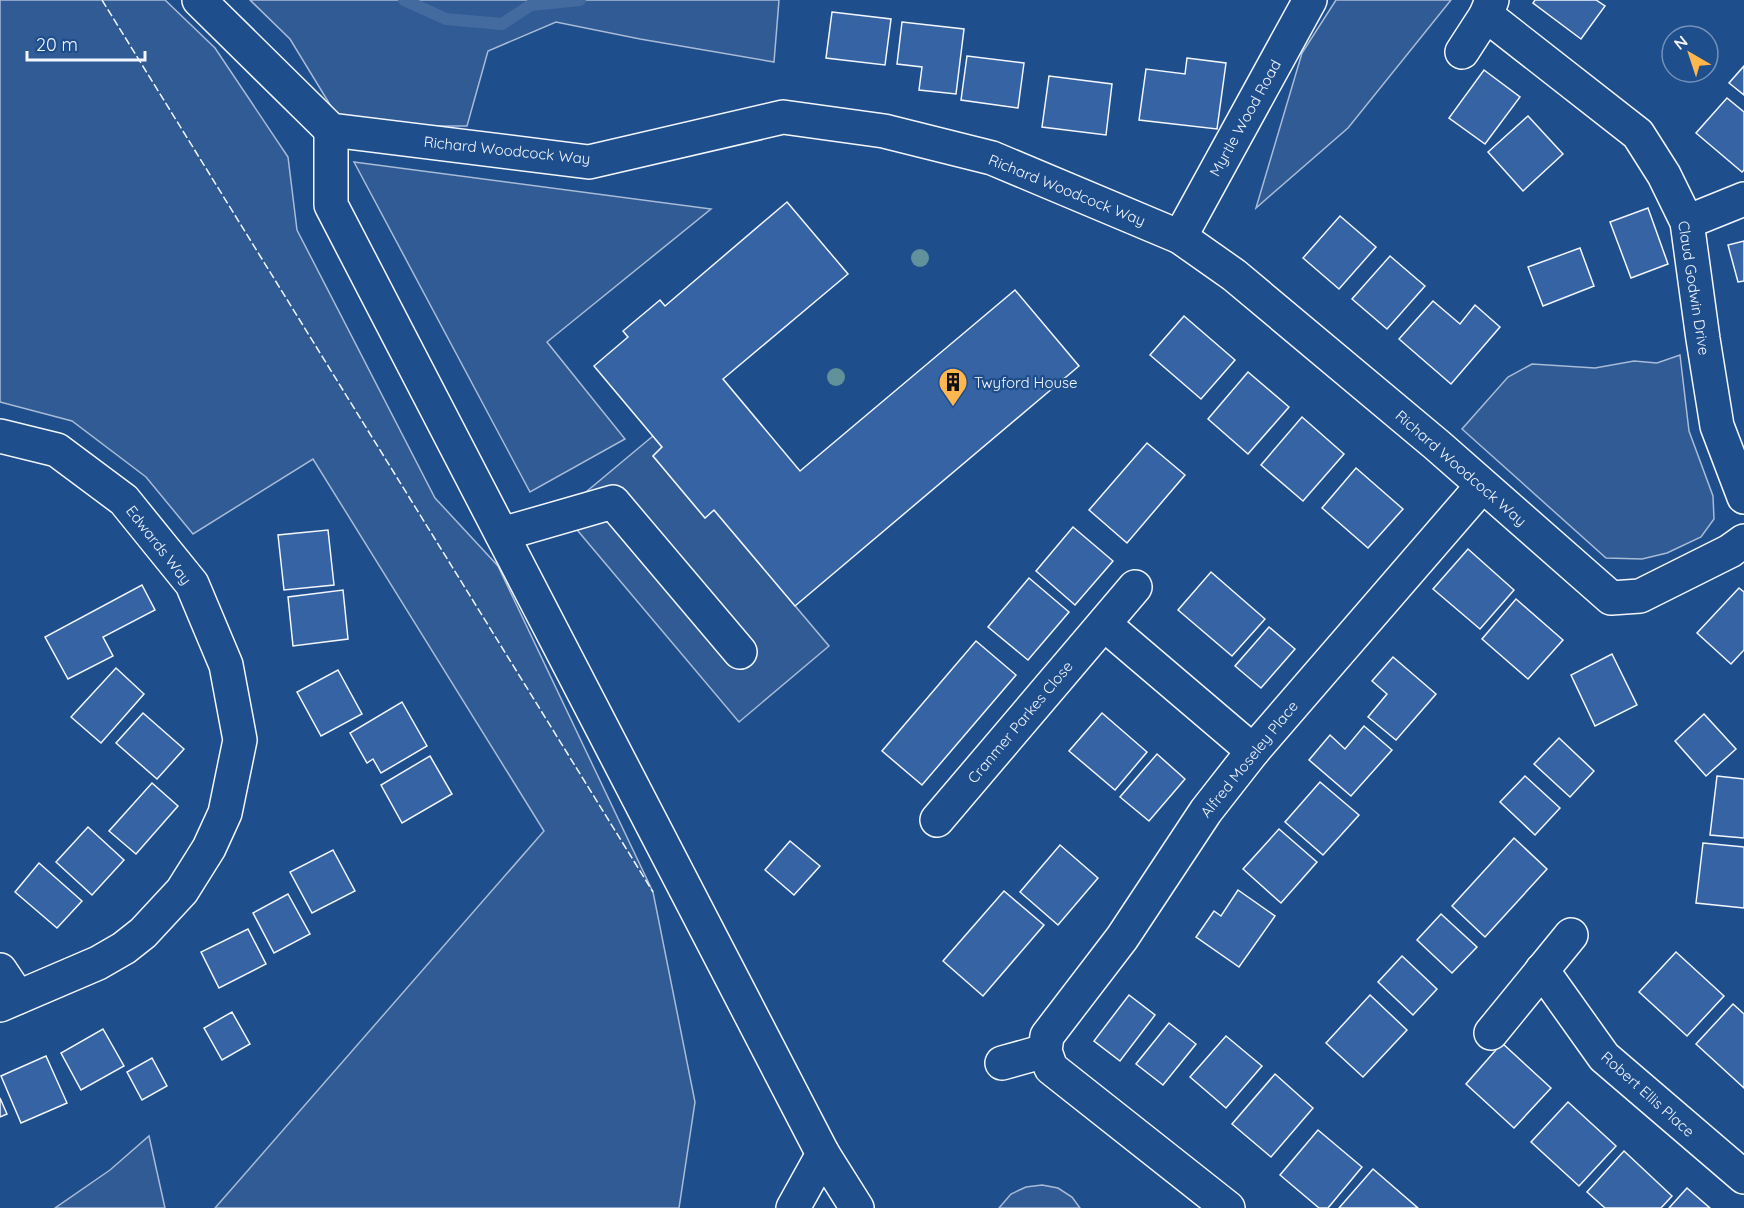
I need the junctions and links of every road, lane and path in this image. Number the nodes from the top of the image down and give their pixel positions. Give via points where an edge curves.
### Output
1 (199, 0) edge
2 (1310, 0) edge
3 (1489, 8) edge
4 (1462, 52) dead end
5 (331, 130) junction
6 (1744, 199) edge
7 (1687, 222) junction
8 (1180, 237) junction
9 (0, 436) edge
10 (1482, 486) junction
11 (1744, 497) edge
12 (502, 534) junction
13 (1744, 541) edge
14 (1135, 587) dead end
15 (1104, 624) junction
16 (741, 652) dead end
17 (1253, 751) junction
18 (937, 820) dead end
19 (1571, 935) dead end
20 (0, 970) edge
21 (1542, 970) junction
22 (9, 1001) edge
23 (1491, 1033) dead end
24 (1045, 1051) junction
25 (1002, 1063) dead end
26 (823, 1154) junction
27 (1744, 1178) edge
28 (793, 1208) edge
29 (857, 1208) edge
30 (1228, 1208) edge

1 - 5 street
2 - 8 street, Myrtle Wood Road
3 - 4 street, Claud Godwin Drive
3 - 7 street, Claud Godwin Drive via 1638,134
5 - 8 street, Richard Woodcock Way via 588,162 783,117 884,131 992,158
5 - 12 street via 331,205
6 - 7 street
7 - 11 street, Claud Godwin Drive via 1717,426
8 - 10 street, Richard Woodcock Way via 1234,275
9 - 22 street, Edwards Way via 57,450 123,500 192,584 226,665 240,741 225,813 182,891 124,948
10 - 13 street, Richard Woodcock Way via 1611,598 1640,596
10 - 17 street, Alfred Moseley Place
12 - 16 street via 613,502
12 - 26 street
14 - 15 street, Cranmer Parkes Close
15 - 17 street
15 - 18 street, Cranmer Parkes Close
17 - 24 street, Alfred Moseley Place via 1206,811 1122,938 1047,1036
19 - 21 street
20 - 22 street
21 - 23 street
21 - 27 street, Robert Ellis Place via 1604,1057
24 - 25 street
24 - 30 street via 1051,1068
26 - 28 street
26 - 29 street

